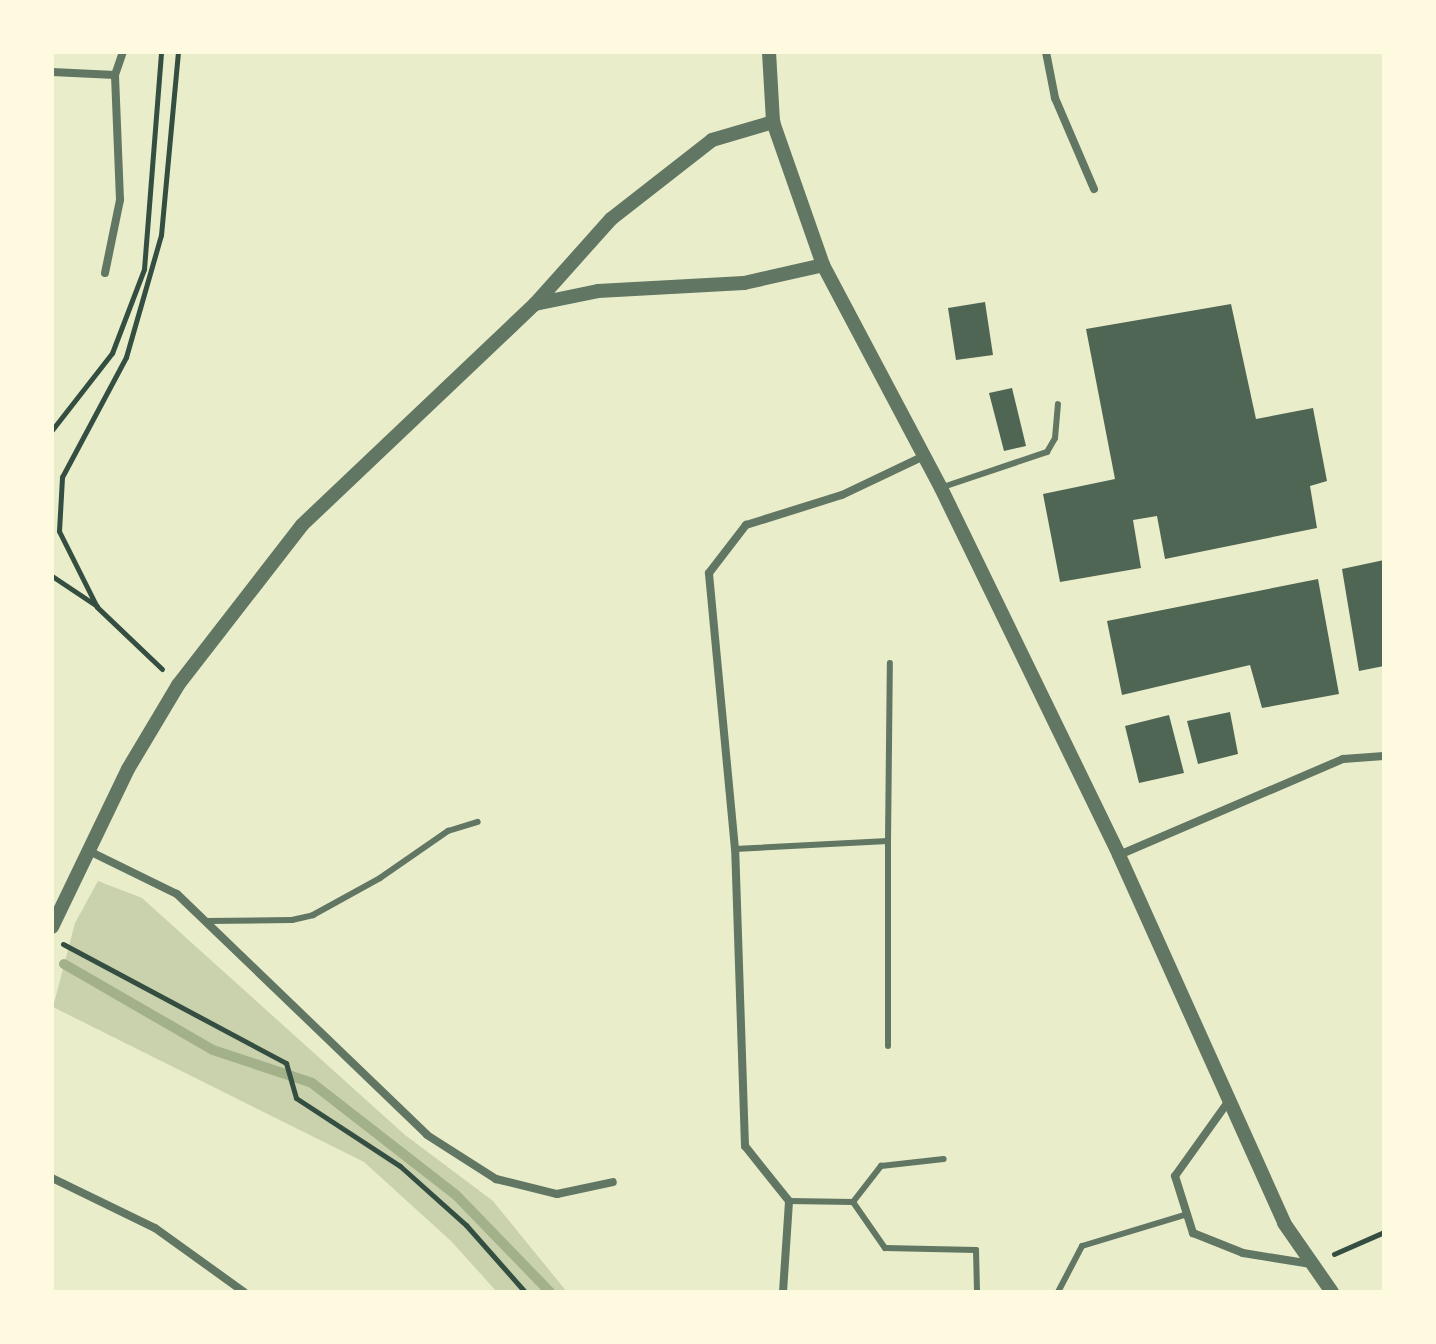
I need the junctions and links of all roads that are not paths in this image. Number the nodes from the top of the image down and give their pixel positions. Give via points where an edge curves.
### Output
1 (123, 52) edge
2 (769, 52) edge
3 (1046, 52) edge
4 (52, 72) edge
5 (115, 75) junction
6 (773, 122) junction
7 (1094, 189) dead end
8 (823, 265) junction
9 (105, 273) dead end
10 (535, 304) junction
11 (1058, 404) dead end
12 (924, 456) junction
13 (941, 488) junction
14 (890, 663) dead end
15 (1384, 756) edge
16 (478, 822) dead end
17 (888, 841) junction
18 (735, 849) junction
19 (87, 850) junction
20 (1119, 855) junction
21 (206, 921) junction
22 (52, 927) edge
23 (888, 1046) dead end
24 (1228, 1102) junction
25 (944, 1159) dead end
26 (52, 1178) edge
27 (613, 1182) dead end
28 (789, 1201) junction
29 (853, 1202) junction
30 (1187, 1214) junction
31 (1312, 1264) junction
32 (244, 1292) edge
33 (783, 1292) edge
34 (977, 1292) edge
35 (1058, 1292) edge
36 (1332, 1292) edge

1 - 5 street
2 - 6 street
3 - 7 street via 1055,98
4 - 5 street
5 - 9 street via 120,200
6 - 8 street
6 - 10 street via 712,140 611,219
8 - 10 street via 744,283 598,291
8 - 12 street
10 - 19 street via 302,525 178,685
11 - 13 lane via 1055,438 1047,452
12 - 13 street
12 - 18 street via 842,495 746,525 709,573
13 - 20 street
14 - 17 lane
15 - 20 street via 1343,759
16 - 21 lane via 448,831 313,915
17 - 18 lane
17 - 23 lane
18 - 28 street via 745,1146
19 - 21 street via 177,894
19 - 22 street
20 - 24 street
21 - 27 street via 427,1135 496,1179 557,1194
24 - 30 street via 1175,1176
24 - 31 street via 1284,1223
25 - 29 lane via 881,1166
26 - 32 street via 155,1228
28 - 29 lane
28 - 33 street
29 - 34 lane via 885,1248 976,1250
30 - 31 street via 1193,1233 1230,1248
30 - 35 lane via 1082,1246
31 - 36 street

